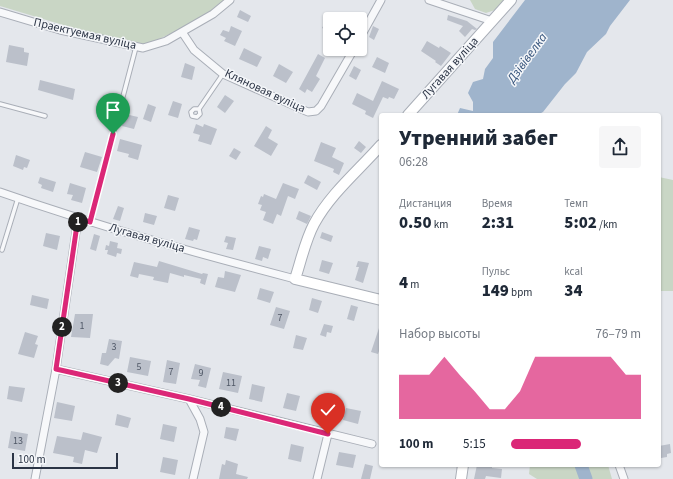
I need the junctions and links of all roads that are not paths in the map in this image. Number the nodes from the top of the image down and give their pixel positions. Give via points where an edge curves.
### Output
1 (230, 0) edge
2 (381, 0) edge
3 (429, 0) edge
4 (511, 0) edge
5 (451, 3) edge
6 (0, 12) edge
7 (492, 21) junction
8 (367, 25) edge
9 (182, 32) junction
10 (136, 47) junction
11 (350, 56) edge
12 (223, 74) junction
13 (0, 104) edge
14 (199, 108) dead end
15 (410, 113) edge
16 (45, 116) dead end
17 (379, 147) edge
18 (0, 192) edge
19 (18, 198) junction
20 (78, 218) junction
21 (90, 222) junction
22 (2, 250) dead end
23 (295, 279) junction
24 (379, 300) edge
25 (56, 369) junction
26 (189, 399) junction
27 (328, 434) junction
28 (372, 444) dead end
29 (463, 467) edge
30 (620, 467) edge
31 (35, 479) edge
32 (193, 479) edge
33 (317, 479) edge
34 (461, 479) edge
35 (624, 479) edge

1 - 9 street, Праектуемая вуліца via 213,14
2 - 8 street
3 - 5 street
4 - 7 street, Лугавая вуліца
5 - 7 street
6 - 10 street, Праектуемая вуліца via 60,30
7 - 15 street, Лугавая вуліца
9 - 10 street, Праектуемая вуліца via 153,46
9 - 12 street, Кляновая вуліца via 194,50
10 - 21 lane
11 - 12 street, Кляновая вуліца via 316,111 308,112
12 - 14 lane
13 - 16 lane
17 - 23 street via 320,215 309,236
18 - 19 street, Лугавая вуліца
19 - 20 street, Лугавая вуліца
19 - 22 lane
20 - 21 street, Лугавая вуліца
20 - 25 street
21 - 23 street, Лугавая вуліца
23 - 24 street, Лугавая вуліца
25 - 26 street
25 - 31 street
26 - 27 street
26 - 32 street via 204,432
27 - 28 street
27 - 33 street
29 - 34 street
30 - 35 street

